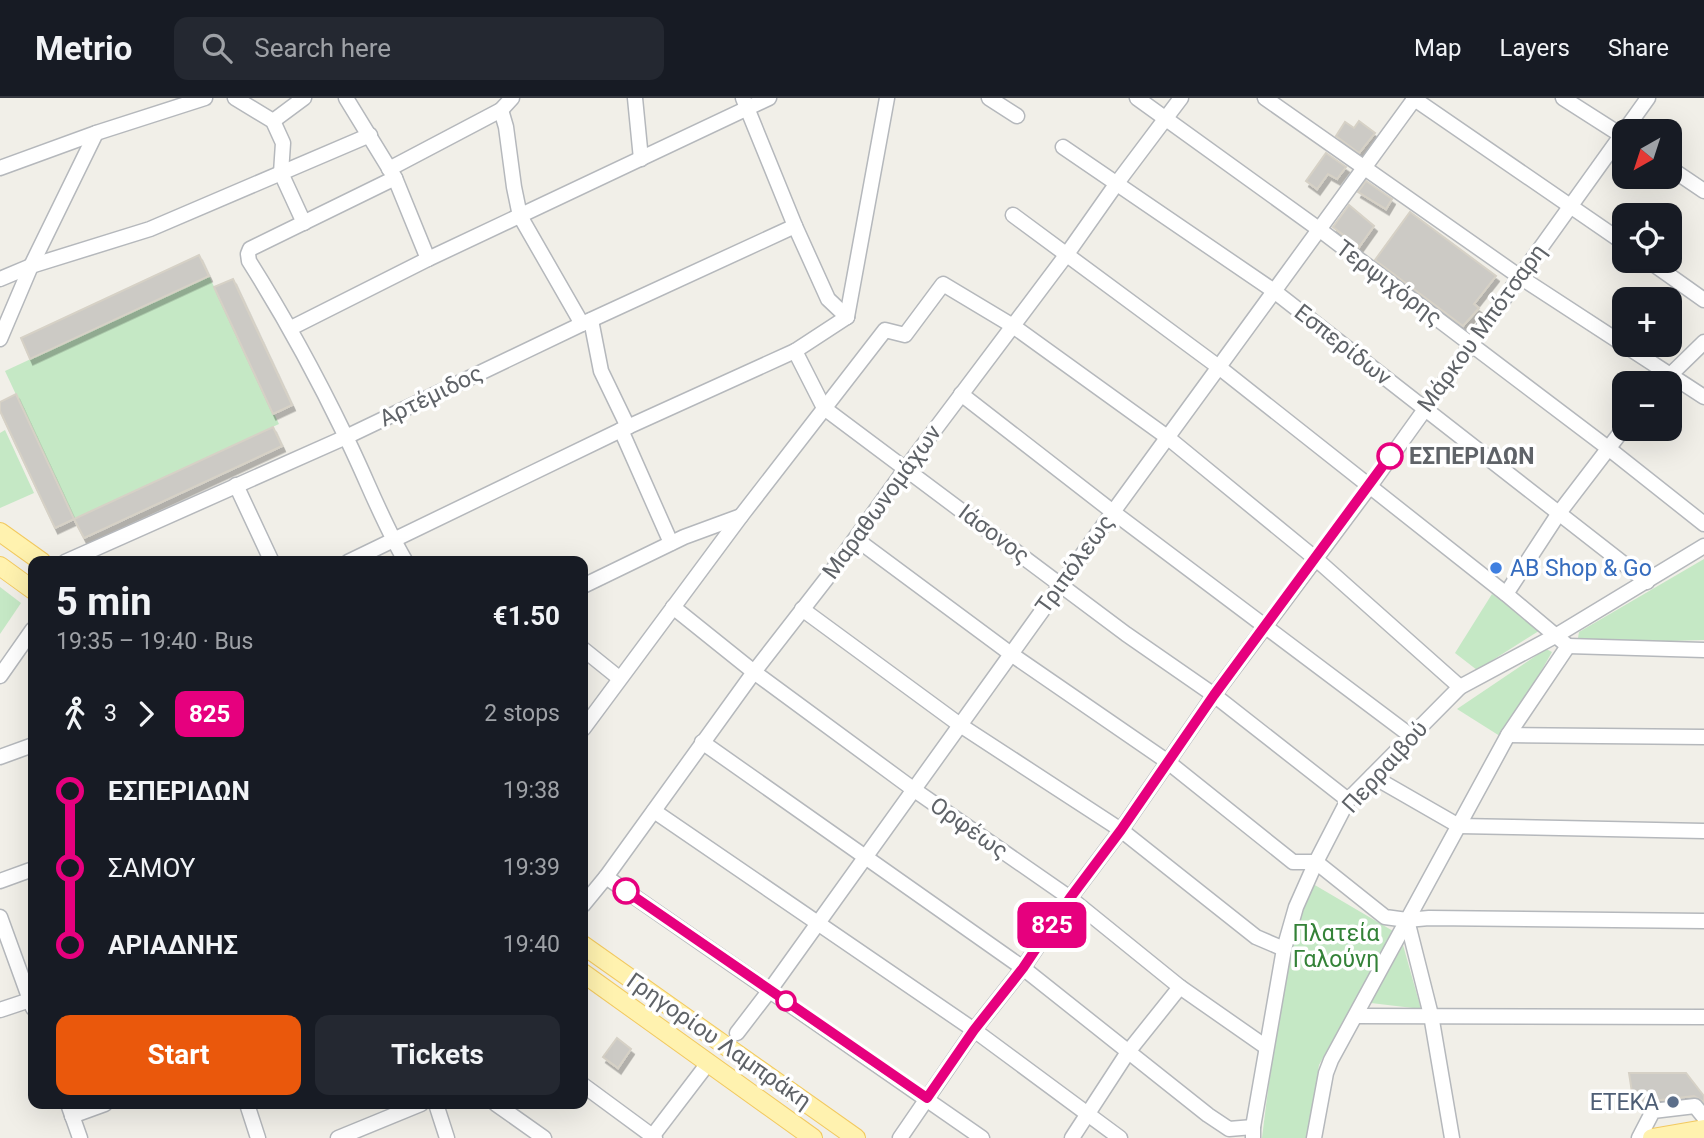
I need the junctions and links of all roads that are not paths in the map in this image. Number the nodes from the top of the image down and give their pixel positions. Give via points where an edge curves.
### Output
1 (205, 98) edge
2 (234, 98) edge
3 (304, 98) edge
4 (345, 98) edge
5 (512, 98) edge
6 (635, 98) edge
7 (769, 98) edge
8 (887, 98) edge
9 (989, 98) edge
10 (1137, 98) edge
11 (1181, 98) edge
12 (1265, 98) edge
13 (1414, 98) edge
14 (1563, 98) edge
15 (1648, 98) edge
16 (288, 103) edge
17 (745, 103) edge
18 (501, 110) junction
19 (1017, 116) dead end
20 (1166, 117) junction
21 (1634, 119) edge
22 (273, 121) junction
23 (1612, 130) edge
24 (96, 133) junction
25 (370, 135) junction
26 (1063, 147) dead end
27 (1612, 149) edge
28 (641, 159) junction
29 (1364, 167) junction
30 (0, 169) edge
31 (281, 173) junction
32 (392, 174) junction
33 (1682, 176) edge
34 (1117, 183) junction
35 (1704, 191) edge
36 (1570, 205) junction
37 (1013, 215) dead end
38 (520, 216) junction
39 (303, 223) junction
40 (795, 226) junction
41 (1320, 230) junction
42 (1612, 235) edge
43 (1067, 254) junction
44 (428, 259) junction
45 (31, 266) junction
46 (1666, 273) edge
47 (1520, 277) junction
48 (0, 279) edge
49 (1274, 291) junction
50 (1704, 300) edge
51 (848, 317) junction
52 (587, 322) junction
53 (1013, 326) junction
54 (291, 328) junction
55 (0, 339) edge
56 (1704, 342) edge
57 (1471, 345) junction
58 (795, 351) junction
59 (1220, 368) junction
60 (1654, 371) edge
61 (1673, 371) edge
62 (1682, 387) edge
63 (961, 394) junction
64 (1704, 397) edge
65 (824, 408) junction
66 (1425, 409) junction
67 (624, 428) junction
68 (346, 437) junction
69 (1167, 438) junction
70 (1613, 441) edge
71 (1608, 447) junction
72 (906, 468) junction
73 (236, 485) junction
74 (1370, 486) junction
75 (1112, 512) junction
76 (1559, 513) junction
77 (741, 516) junction
78 (1704, 524) edge
79 (0, 532) edge
80 (856, 539) junction
81 (393, 541) junction
82 (671, 543) junction
83 (1704, 546) edge
84 (34, 556) edge
85 (78, 556) edge
86 (269, 556) edge
87 (361, 556) edge
88 (402, 556) edge
89 (1316, 559) junction
90 (0, 566) edge
91 (1647, 582) junction
92 (588, 584) edge
93 (1061, 584) junction
94 (28, 586) edge
95 (1506, 594) junction
96 (673, 607) junction
97 (802, 609) junction
98 (1265, 627) junction
99 (1557, 635) junction
100 (28, 636) edge
101 (1568, 646) junction
102 (1704, 650) edge
103 (588, 653) edge
104 (1011, 654) junction
105 (754, 671) junction
106 (0, 676) edge
107 (619, 678) junction
108 (1460, 687) junction
109 (1214, 695) junction
110 (588, 722) edge
111 (960, 725) junction
112 (1508, 734) junction
113 (1411, 736) junction
114 (1704, 737) edge
115 (702, 742) junction
116 (28, 747) edge
117 (0, 757) edge
118 (1168, 762) junction
119 (1372, 776) junction
120 (913, 789) junction
121 (1348, 800) junction
122 (654, 811) junction
123 (1459, 826) junction
124 (1121, 830) junction
125 (1704, 831) edge
126 (864, 857) junction
127 (1316, 862) junction
128 (28, 871) edge
129 (606, 877) junction
130 (0, 881) edge
131 (1070, 898) junction
132 (588, 899) edge
133 (0, 917) edge
134 (1407, 920) junction
135 (1704, 922) edge
136 (818, 923) junction
137 (588, 949) edge
138 (1284, 949) junction
139 (1023, 968) junction
140 (588, 977) edge
141 (1180, 987) junction
142 (770, 990) junction
143 (28, 991) edge
144 (28, 1003) edge
145 (0, 1010) edge
146 (1431, 1015) junction
147 (1357, 1016) junction
148 (1704, 1017) edge
149 (974, 1030) junction
150 (737, 1032) dead end
151 (1266, 1047) junction
152 (1128, 1052) junction
153 (709, 1062) junction
154 (588, 1089) edge
155 (927, 1098) junction
156 (249, 1109) edge
157 (409, 1109) edge
158 (438, 1109) edge
159 (503, 1109) edge
160 (70, 1110) edge
161 (1088, 1115) junction
162 (1704, 1117) edge
163 (1704, 1129) edge
164 (1251, 1135) edge
165 (653, 1137) edge
166 (80, 1138) edge
167 (258, 1138) edge
168 (338, 1138) edge
169 (447, 1138) edge
170 (544, 1138) edge
171 (814, 1138) edge
172 (856, 1138) edge
173 (900, 1138) edge
174 (982, 1138) edge
175 (1072, 1138) edge
176 (1120, 1138) edge
177 (1314, 1138) edge
178 (1452, 1138) edge
179 (1639, 1138) edge
180 (1653, 1138) edge

1 - 24 street
2 - 22 street
3 - 16 street
4 - 25 street
5 - 18 street
6 - 28 street
7 - 17 street
8 - 51 street
9 - 19 street
10 - 20 street, Τερψιχόρης
11 - 20 street, Μαραθωνομάχων
12 - 29 street
13 - 29 street, Τριπόλεως
13 - 36 street
14 - 23 street
15 - 21 street, Μάρκου Μπότσαρη
16 - 22 street
17 - 28 street
17 - 40 street
18 - 32 street
18 - 38 street
20 - 34 street, Μαραθωνομάχων
20 - 41 street, Τερψιχόρης
22 - 31 street via 283,143
24 - 30 street
24 - 45 street
25 - 31 street
25 - 32 street
26 - 34 street, Εσπερίδων
27 - 36 street, Μάρκου Μπότσαρη
28 - 38 street
29 - 41 street, Τριπόλεως
29 - 47 street
31 - 39 street
31 - 45 street via 150,229
32 - 39 street
32 - 44 street
33 - 35 street
34 - 43 street, Μαραθωνομάχων
34 - 49 street, Εσπερίδων
36 - 42 street
36 - 47 street, Μάρκου Μπότσαρη
37 - 43 street
38 - 44 street
38 - 52 street
39 - 54 street via 248,254
40 - 51 street via 828,299
40 - 52 street, Αρτέμιδος
41 - 49 street, Τριπόλεως
41 - 57 street, Τερψιχόρης
43 - 53 street, Μαραθωνομάχων
43 - 59 street
44 - 54 street
45 - 48 street
45 - 55 street
46 - 50 street
47 - 57 street, Μάρκου Μπότσαρη
47 - 60 street
49 - 59 street, Τριπόλεως
49 - 66 street, Εσπερίδων
51 - 58 street
52 - 67 street
52 - 68 street, Αρτέμιδος
53 - 63 street, Μαραθωνομάχων
53 - 65 street via 943,284 905,335 885,330
53 - 69 street
54 - 68 street
56 - 61 street
57 - 66 street, Μάρκου Μπότσαρη
57 - 71 street, Τερψιχόρης
58 - 65 street, Ιάσονος
58 - 67 street
59 - 69 street, Τριπόλεως
59 - 74 street
62 - 64 street
63 - 72 street, Μαραθωνομάχων
63 - 75 street
65 - 72 street, Ιάσονος
65 - 77 street
66 - 74 street, Μάρκου Μπότσαρη
66 - 76 street, Εσπερίδων
67 - 81 street
67 - 82 street
68 - 73 street, Αρτέμιδος
68 - 81 street
69 - 75 street, Τριπόλεως
69 - 89 street
70 - 71 street
71 - 76 street
71 - 78 street, Τερψιχόρης
72 - 80 street, Μαραθωνομάχων
72 - 93 street, Ιάσονος
73 - 85 street, Αρτέμιδος
73 - 86 street
74 - 89 street, Μάρκου Μπότσαρη
74 - 95 street
75 - 93 street, Τριπόλεως
75 - 98 street
76 - 91 street, Εσπερίδων
76 - 95 street
77 - 82 street
77 - 96 street
79 - 84 main road
80 - 97 street, Μαραθωνομάχων
80 - 104 street
81 - 87 street
81 - 88 street
82 - 92 street
83 - 91 street, Περραιβού
89 - 98 street, Μάρκου Μπότσαρη
89 - 108 street
90 - 94 main road
91 - 99 street, Περραιβού
93 - 104 street, Τριπόλεως
93 - 109 street, Ιάσονος
95 - 99 street
96 - 105 street, Ορφέως
96 - 107 street
97 - 105 street, Μαραθωνομάχων
97 - 111 street
98 - 109 street, Μάρκου Μπότσαρη
98 - 113 street
99 - 101 street
99 - 108 street, Περραιβού
100 - 106 street
101 - 102 street
101 - 112 street
103 - 107 street
104 - 111 street, Τριπόλεως
104 - 118 street
105 - 115 street, Μαραθωνομάχων
105 - 120 street, Ορφέως
107 - 110 street
108 - 113 street, Περραιβού
109 - 118 street, Μάρκου Μπότσαρη
109 - 121 street, Ιάσονος
111 - 120 street, Τριπόλεως
111 - 124 street
112 - 114 street
112 - 123 street
113 - 119 street, Περραιβού
115 - 122 street, Μαραθωνομάχων
115 - 126 street
116 - 117 street
118 - 124 street, Μάρκου Μπότσαρη
118 - 127 street via 1293,862
119 - 121 street, Περραιβού
119 - 123 street
120 - 126 street, Τριπόλεως
120 - 131 street, Ορφέως
121 - 127 street, Περραιβού
122 - 129 street, Μαραθωνομάχων
122 - 136 street
123 - 125 street
123 - 134 street
124 - 131 street, Μάρκου Μπότσαρη
124 - 138 street via 1256,937
126 - 136 street, Τριπόλεως
126 - 139 street
127 - 134 street via 1385,917
127 - 138 street, Περραιβού
128 - 130 street
129 - 132 street, Μαραθωνομάχων
129 - 142 street
131 - 139 street, Μάρκου Μπότσαρη
131 - 141 street, Ορφέως
133 - 143 street
134 - 135 street
134 - 146 street
134 - 147 street
136 - 142 street, Τριπόλεως
136 - 149 street
137 - 172 main road, Γρηγορίου Λαμπράκη
138 - 151 street, Περραιβού
139 - 149 street, Μάρκου Μπότσαρη
139 - 152 street
140 - 153 main road, Γρηγορίου Λαμπράκη
141 - 151 street, Ορφέως
141 - 152 street
142 - 150 street, Τριπόλεως
142 - 155 street
144 - 145 street
146 - 147 street
146 - 148 street
146 - 178 street
147 - 177 street via 1326,1073
149 - 155 street, Μάρκου Μπότσαρη
149 - 161 street
151 - 164 street, Περραιβού
152 - 161 street
152 - 164 street via 1229,1129
153 - 165 street
153 - 171 main road, Γρηγορίου Λαμπράκη
154 - 165 street
155 - 173 street, Μάρκου Μπότσαρη
155 - 174 street
156 - 167 street
157 - 168 street
158 - 169 street
159 - 170 street
160 - 166 street
161 - 175 street
161 - 176 street
162 - 179 street via 1695,1106 1653,1111
163 - 180 main road

